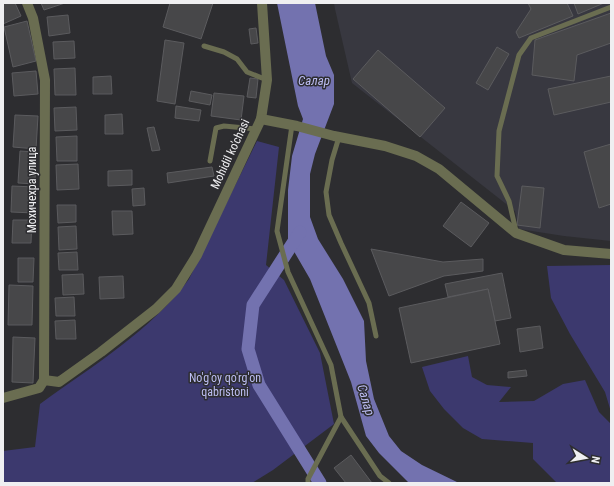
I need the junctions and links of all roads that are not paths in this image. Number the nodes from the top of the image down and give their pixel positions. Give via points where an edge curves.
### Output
1 (27, 3) edge
2 (262, 3) edge
3 (611, 7) edge
4 (204, 46) dead end
5 (267, 80) junction
6 (261, 118) junction
7 (295, 125) junction
8 (256, 128) junction
9 (337, 136) junction
10 (210, 161) dead end
11 (516, 233) junction
12 (611, 254) edge
13 (376, 336) dead end
14 (44, 380) junction
15 (3, 398) edge
16 (341, 417) junction
17 (308, 481) edge
18 (389, 483) edge

1 - 14 street, Мохичехра улица via 33,18 45,80
2 - 5 street
3 - 11 lane via 531,38 519,55 499,131 497,176 509,201
4 - 5 lane via 237,59 247,72
5 - 6 street
6 - 7 street, Mohidil ko'chasi
6 - 8 street, Mohidil ko'chasi
7 - 9 street, Mohidil ko'chasi
7 - 16 lane via 277,231 288,272 331,365
8 - 10 lane via 216,128
8 - 14 street, Mohidil ko'chasi via 197,255 176,289 156,309 59,382
9 - 11 street, Mohidil ko'chasi via 385,146 416,156 440,169
9 - 13 lane via 326,192 329,214 369,304
11 - 12 street, Mohidil ko'chasi via 564,250
14 - 15 street via 39,388
16 - 17 lane
16 - 18 lane via 380,476

